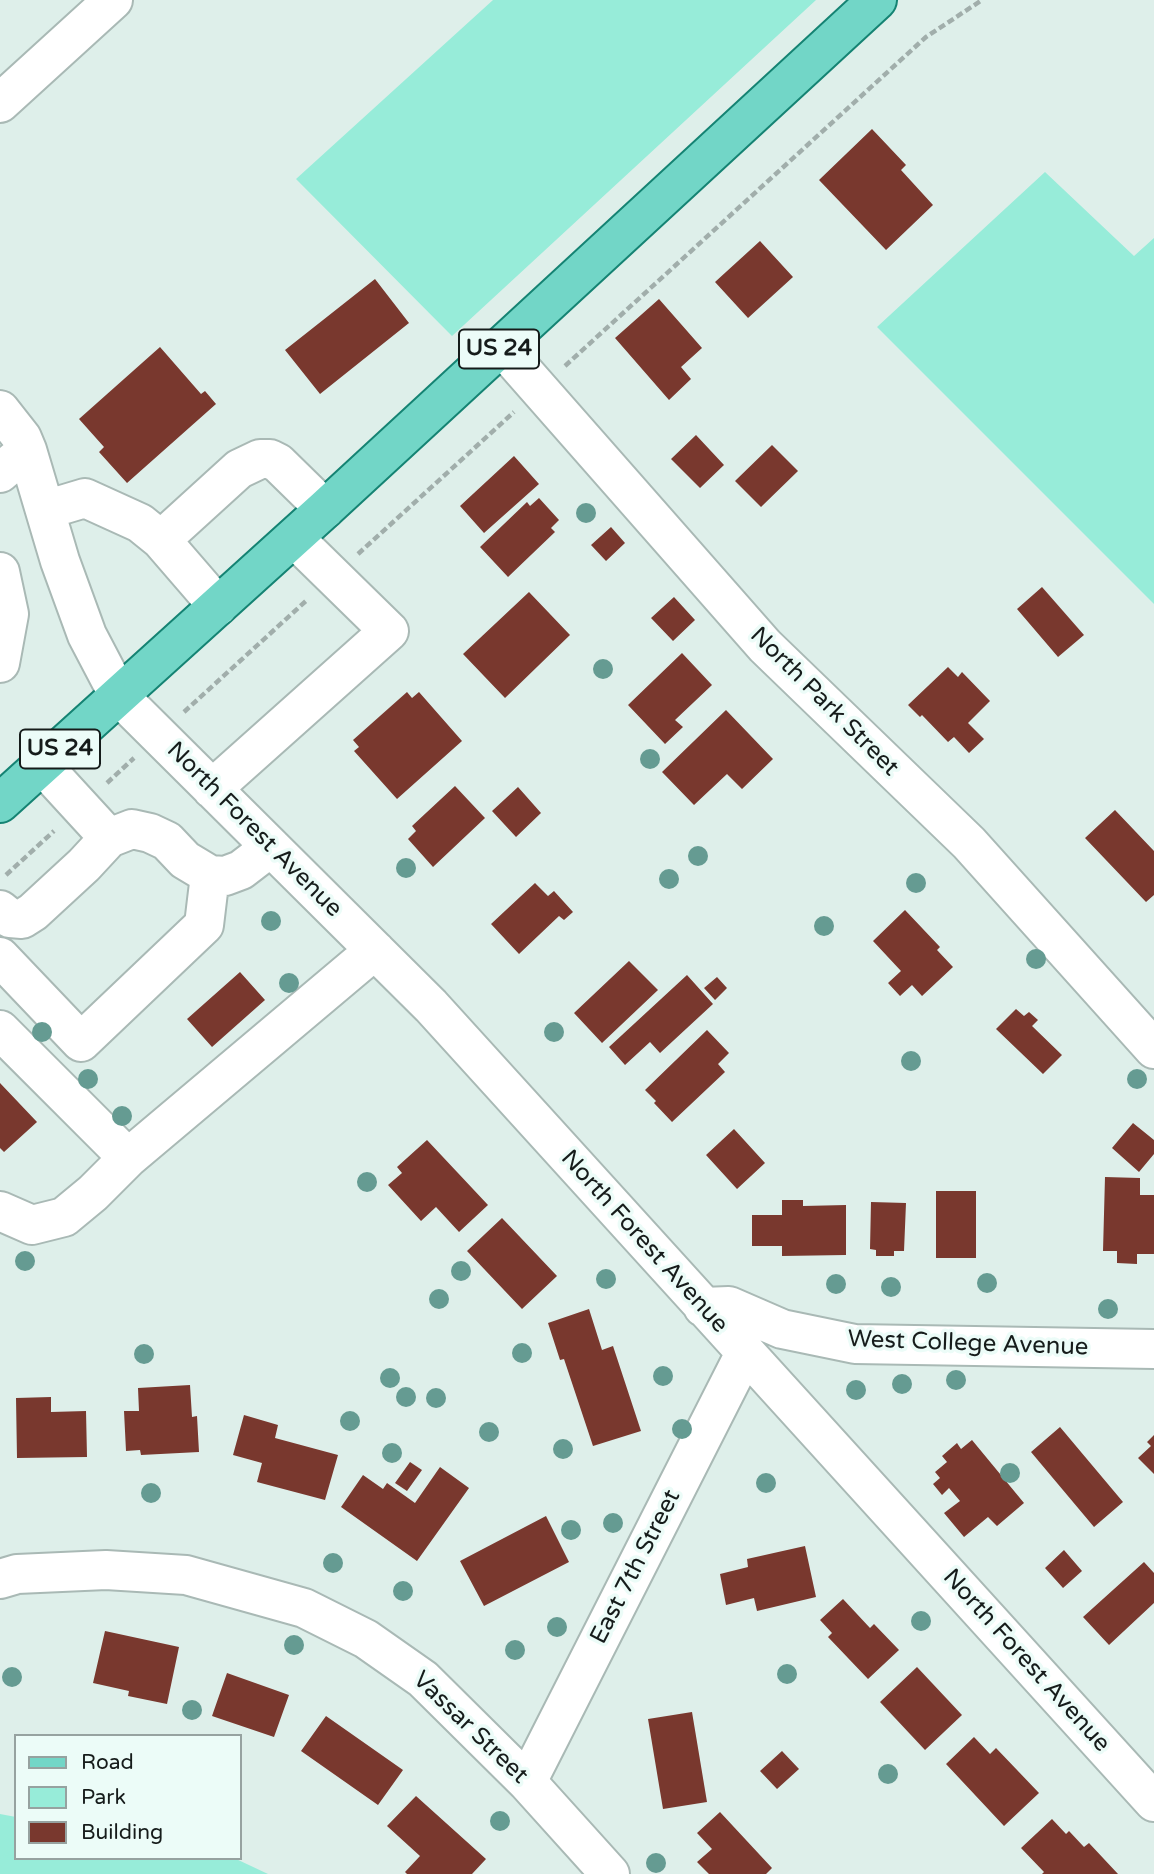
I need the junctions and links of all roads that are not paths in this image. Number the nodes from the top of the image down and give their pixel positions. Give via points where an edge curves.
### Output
1 (113, 0) edge
2 (877, 0) edge
3 (0, 103) edge
4 (502, 347) junction
5 (0, 410) edge
6 (14, 461) edge
7 (326, 509) junction
8 (45, 510) junction
9 (294, 538) junction
10 (161, 540) junction
11 (0, 572) edge
12 (218, 606) junction
13 (0, 663) edge
14 (119, 696) junction
15 (42, 765) junction
16 (212, 789) junction
17 (0, 803) edge
18 (109, 838) junction
19 (271, 847) junction
20 (210, 875) junction
21 (3, 924) edge
22 (375, 950) junction
23 (0, 957) edge
24 (0, 1030) edge
25 (1154, 1049) edge
26 (128, 1158) junction
27 (0, 1211) edge
28 (703, 1307) junction
29 (1154, 1349) edge
30 (745, 1353) junction
31 (9, 1576) edge
32 (527, 1782) junction
33 (1154, 1802) edge
34 (610, 1874) edge

1 - 3 street
2 - 4 main road, US 24
4 - 7 main road, US 24
4 - 25 street, North Park Street via 765,646 969,843
5 - 6 street, North Forest Avenue via 22,438
6 - 8 street, North Forest Avenue
7 - 9 main road, US 24
7 - 10 street via 278,464 260,458 239,469
8 - 10 street via 85,498 139,523
8 - 14 street, North Forest Avenue via 87,635
9 - 12 main road, US 24
9 - 16 street via 389,631
10 - 12 street
11 - 13 street via 9,614
12 - 14 main road, US 24
14 - 15 main road, US 24
14 - 16 street, North Forest Avenue
15 - 17 main road, US 24
15 - 18 street
16 - 19 street, North Forest Avenue
18 - 20 street via 132,828 150,833
18 - 21 street via 33,912
19 - 20 street via 241,870
19 - 22 street, North Forest Avenue
20 - 23 street via 204,925 81,1042
22 - 26 street
22 - 28 street, North Forest Avenue
24 - 26 street
26 - 27 street via 64,1217 32,1225
28 - 29 street, West College Avenue via 729,1307 782,1329 855,1344
28 - 30 street, North Forest Avenue
30 - 32 street, East 7th Street
30 - 33 street, North Forest Avenue
31 - 32 street, Vassar Street via 106,1570 186,1574 304,1608 366,1639 423,1679
32 - 34 street, Vassar Street

